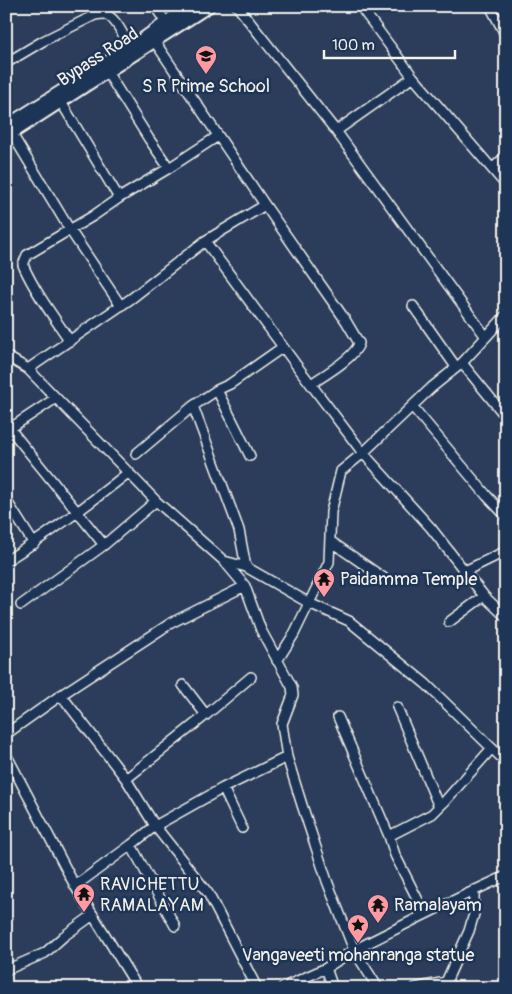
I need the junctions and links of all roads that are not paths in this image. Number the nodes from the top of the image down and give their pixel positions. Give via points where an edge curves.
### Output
1 (155, 6) edge
2 (189, 6) edge
3 (209, 6) edge
4 (237, 6) edge
5 (360, 6) edge
6 (490, 6) edge
7 (166, 23) junction
8 (506, 36) edge
9 (155, 42) junction
10 (130, 48) junction
11 (6, 63) edge
12 (107, 72) junction
13 (413, 77) junction
14 (61, 102) junction
15 (336, 131) junction
16 (8, 132) edge
17 (218, 136) junction
18 (506, 156) edge
19 (169, 168) junction
20 (492, 169) junction
21 (506, 186) edge
22 (119, 198) junction
23 (264, 205) junction
24 (70, 230) junction
25 (205, 241) junction
26 (121, 306) junction
27 (413, 306) dead end
28 (506, 315) edge
29 (486, 338) junction
30 (70, 340) junction
31 (283, 348) junction
32 (6, 356) edge
33 (459, 365) junction
34 (28, 369) junction
35 (311, 384) junction
36 (217, 390) junction
37 (56, 398) junction
38 (193, 406) junction
39 (412, 406) junction
40 (506, 417) edge
41 (8, 428) edge
42 (362, 453) junction
43 (136, 454) dead end
44 (250, 456) dead end
45 (128, 472) junction
46 (6, 500) edge
47 (156, 502) junction
48 (78, 512) junction
49 (506, 516) edge
50 (330, 541) junction
51 (34, 544) junction
52 (104, 545) junction
53 (506, 551) edge
54 (224, 561) junction
55 (6, 562) edge
56 (246, 566) junction
57 (465, 571) junction
58 (388, 581) dead end
59 (245, 586) junction
60 (484, 596) junction
61 (309, 603) junction
62 (21, 605) dead end
63 (506, 617) edge
64 (448, 622) dead end
65 (277, 661) junction
66 (251, 677) dead end
67 (183, 685) dead end
68 (61, 695) junction
69 (397, 707) dead end
70 (206, 715) junction
71 (338, 718) dead end
72 (6, 734) edge
73 (492, 748) junction
74 (6, 754) edge
75 (288, 757) junction
76 (504, 758) edge
77 (126, 779) junction
78 (223, 788) junction
79 (439, 807) junction
80 (155, 826) junction
81 (242, 828) dead end
82 (389, 836) junction
83 (131, 845) junction
84 (506, 876) edge
85 (75, 886) junction
86 (474, 890) junction
87 (425, 914) junction
88 (93, 915) junction
89 (175, 926) dead end
90 (354, 950) junction
91 (326, 968) junction
92 (6, 970) edge
93 (450, 985) edge
94 (138, 988) edge
95 (257, 988) edge
96 (282, 988) edge
97 (333, 988) edge
98 (378, 988) edge
99 (416, 988) edge

1 - 7 street
2 - 7 main road, Bypass Road
3 - 9 main road, Bypass Road
4 - 15 street
5 - 13 street
6 - 8 street
7 - 10 main road, Bypass Road
9 - 12 main road, Bypass Road
9 - 17 street
10 - 11 street via 113,19 103,14 43,41
10 - 16 main road, Bypass Road
12 - 14 main road, Bypass Road
12 - 19 street
13 - 15 street
13 - 20 street
14 - 16 main road, Bypass Road
14 - 22 street
15 - 29 street
16 - 24 street
17 - 19 street
17 - 23 street
18 - 20 street
19 - 22 street
20 - 21 street
22 - 24 street
23 - 25 street
23 - 35 street via 358,343 350,356
24 - 26 street
24 - 30 street via 27,255 23,265
25 - 26 street
25 - 31 street
26 - 30 street
27 - 33 street
28 - 29 street
29 - 33 street
30 - 34 street
31 - 35 street
31 - 36 street
32 - 34 street
33 - 39 street
33 - 40 street
34 - 37 street
35 - 42 street
36 - 38 street
36 - 44 street
37 - 41 street
37 - 45 street
38 - 43 street
38 - 56 street via 239,530
39 - 42 street
39 - 49 street
41 - 48 street
42 - 50 street via 340,471 331,512
42 - 57 street via 431,528
45 - 47 street
45 - 48 street
46 - 51 street
47 - 52 street
47 - 54 street
48 - 51 street
48 - 52 street
50 - 58 street
50 - 61 street via 328,562
51 - 55 street
52 - 62 street
53 - 57 street
54 - 56 street
54 - 59 street
56 - 61 street
57 - 60 street
59 - 65 street via 261,630
59 - 68 street via 171,624
60 - 63 street
60 - 64 street
61 - 65 street
61 - 73 street via 349,621 426,684
65 - 75 street via 293,691 282,724
66 - 70 street
67 - 70 street
68 - 72 street
68 - 77 street
69 - 79 street
70 - 77 street
71 - 82 street
73 - 76 street
73 - 79 street
74 - 85 street
75 - 78 street
75 - 90 street via 327,881
77 - 80 street
78 - 80 street
78 - 81 street
79 - 82 street via 432,814
80 - 83 street
80 - 95 street via 208,893
82 - 87 street via 395,855
83 - 85 street
83 - 89 street
84 - 86 street
85 - 88 street
86 - 87 street
86 - 93 street via 474,914
87 - 90 street
88 - 92 street via 44,952
88 - 94 street
90 - 91 street
90 - 98 street
91 - 96 street
91 - 97 street
93 - 99 street

